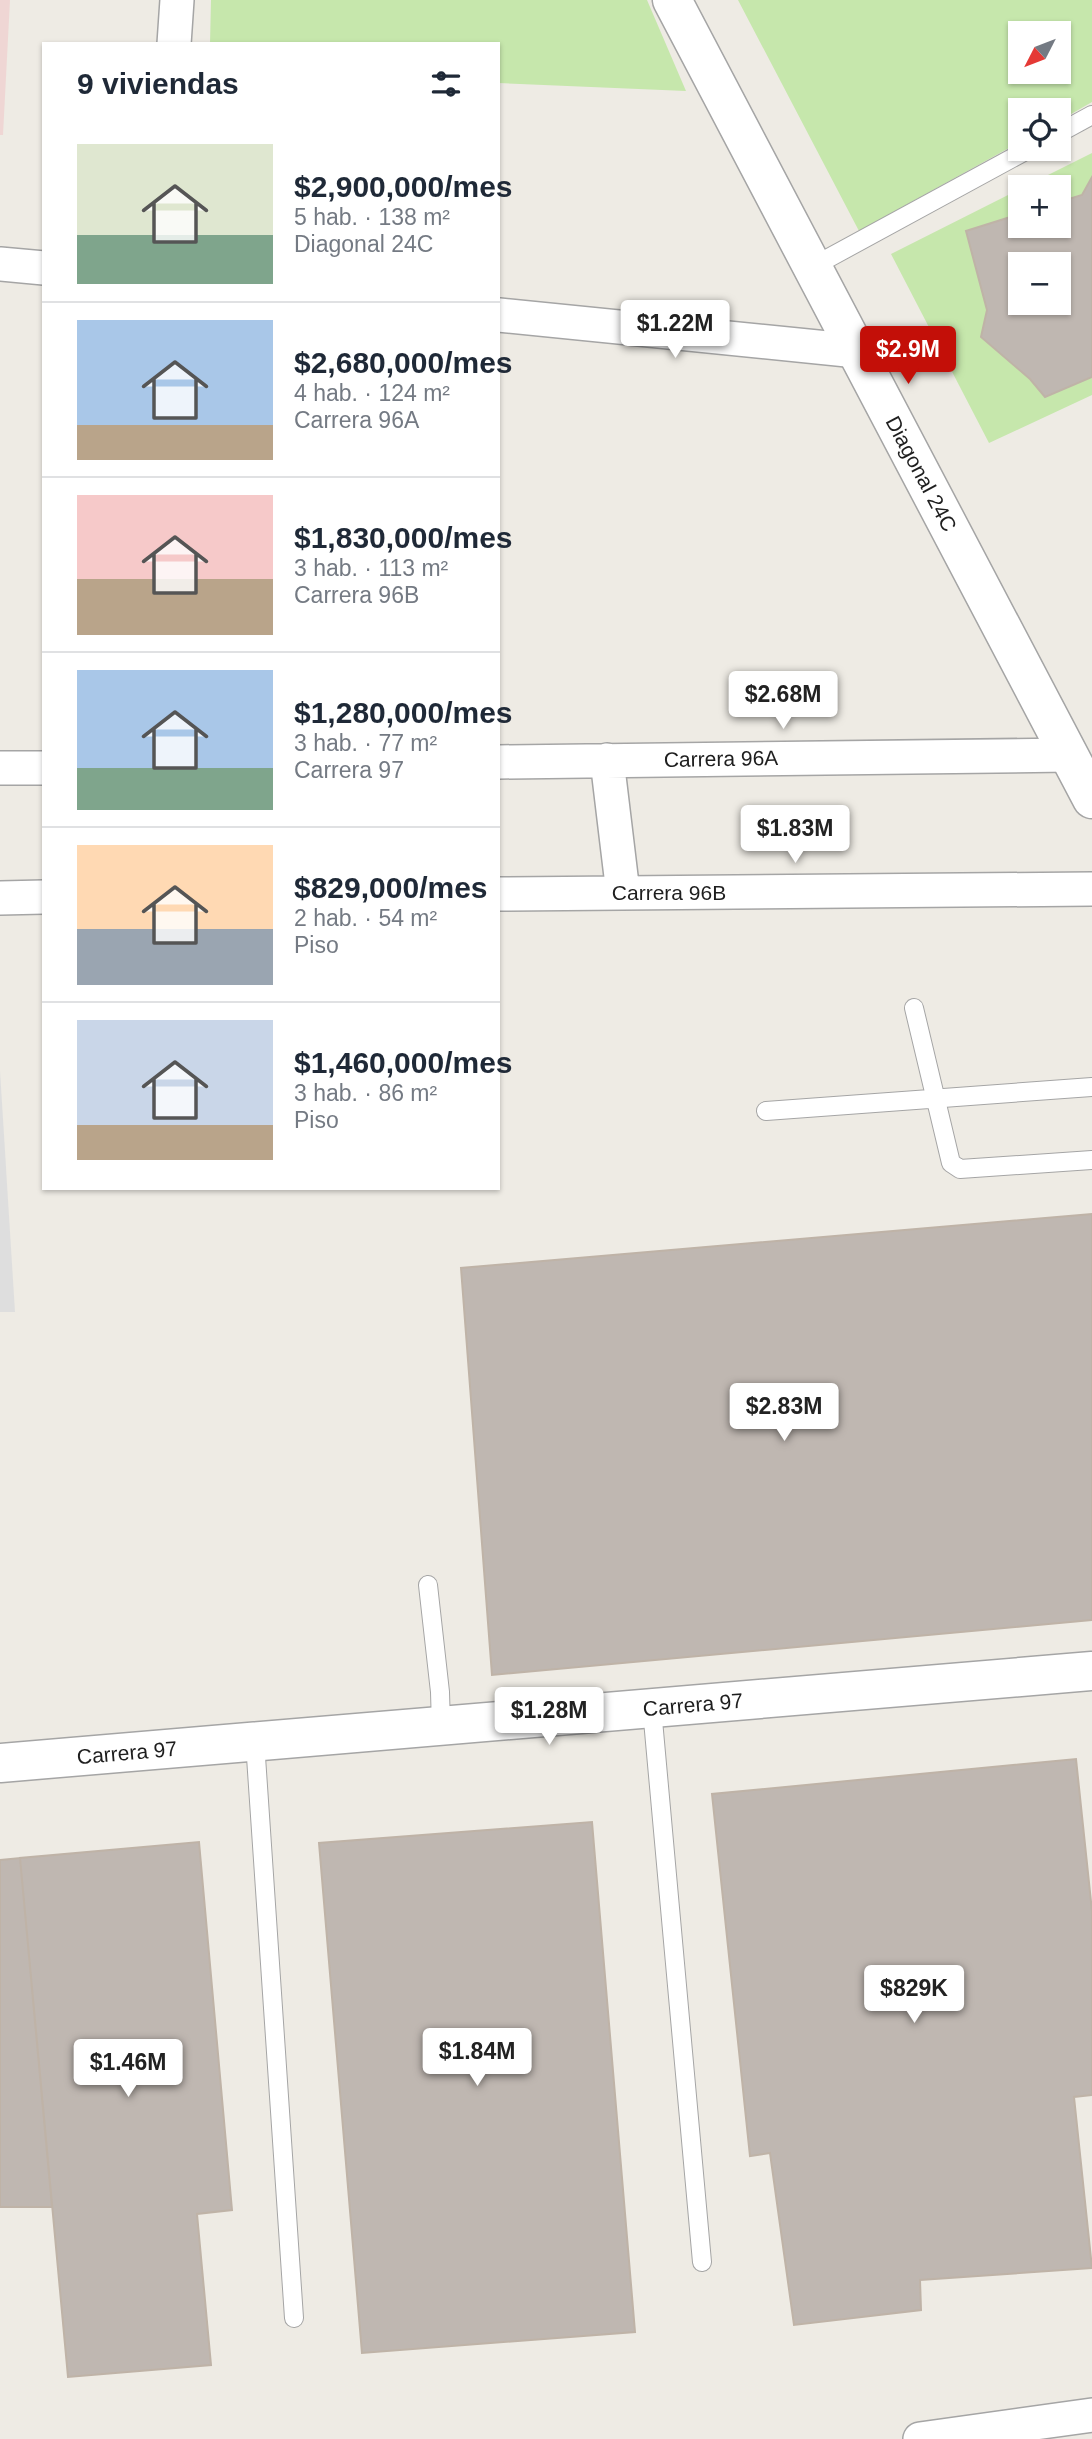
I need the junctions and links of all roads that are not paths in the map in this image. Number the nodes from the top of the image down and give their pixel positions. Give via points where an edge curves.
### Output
1 (177, 0) edge
2 (672, 0) edge
3 (174, 42) edge
4 (1092, 115) edge
5 (1071, 126) edge
6 (1008, 160) edge
7 (0, 264) edge
8 (812, 267) junction
9 (42, 268) edge
10 (500, 315) edge
11 (857, 351) junction
12 (1069, 755) junction
13 (607, 760) junction
14 (500, 762) edge
15 (0, 768) edge
16 (42, 768) edge
17 (1092, 799) edge
18 (1092, 889) edge
19 (623, 893) junction
20 (500, 894) edge
21 (42, 897) edge
22 (0, 898) edge
23 (914, 1008) dead end
24 (1092, 1087) edge
25 (935, 1098) junction
26 (766, 1111) dead end
27 (1092, 1160) edge
28 (428, 1585) dead end
29 (1092, 1671) edge
30 (652, 1709) junction
31 (441, 1726) junction
32 (255, 1742) junction
33 (0, 1763) edge
34 (702, 2262) dead end
35 (294, 2318) dead end
36 (1092, 2415) edge
37 (994, 2434) edge
38 (920, 2439) edge

1 - 3 street
2 - 8 street, Diagonal 24C
4 - 5 lane
6 - 8 lane
7 - 9 street
8 - 11 street, Diagonal 24C
10 - 11 street
11 - 12 street, Diagonal 24C
12 - 13 street, Carrera 96A
12 - 17 street, Diagonal 24C
13 - 14 street, Carrera 96A
13 - 19 street
15 - 16 street
18 - 19 street, Carrera 96B
19 - 20 street, Carrera 96B
21 - 22 street
23 - 25 lane
24 - 25 lane
25 - 26 lane
25 - 27 lane via 951,1163 961,1169
28 - 31 lane
29 - 30 street, Carrera 97
30 - 31 street, Carrera 97
30 - 34 lane
31 - 32 street, Carrera 97
32 - 33 street, Carrera 97
32 - 35 lane
36 - 37 street
37 - 38 street

